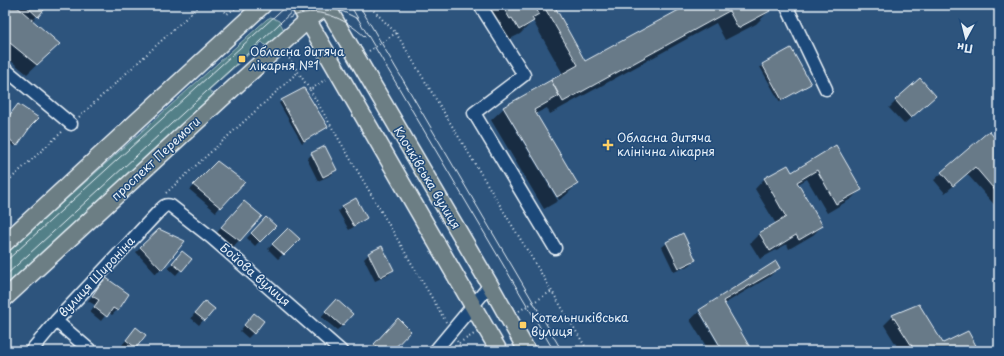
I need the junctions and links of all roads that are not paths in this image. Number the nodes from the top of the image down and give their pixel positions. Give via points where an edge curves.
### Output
1 (263, 5) edge
2 (299, 5) edge
3 (480, 5) edge
4 (786, 5) edge
5 (326, 6) edge
6 (308, 20) junction
7 (5, 69) edge
8 (826, 89) dead end
9 (71, 124) road end
10 (165, 206) joint
11 (5, 243) edge
12 (555, 248) dead end
13 (490, 285) junction
14 (5, 298) edge
15 (472, 306) junction
16 (56, 321) junction
17 (31, 351) edge
18 (91, 351) edge
19 (341, 351) edge
20 (435, 351) edge
21 (499, 351) edge
22 (527, 351) edge

1 - 11 main road
2 - 6 main road, Клочківська вулиця
3 - 12 street via 524,75 474,113
4 - 8 street
5 - 6 main road, проспект Перемоги
5 - 13 main road, Клочківська вулиця
6 - 14 main road, проспект Перемоги
6 - 15 main road, Клочківська вулиця
7 - 9 street
10 - 16 street, вулиця Широніна
10 - 19 street, Бойова вулиця via 172,206 212,238
13 - 15 street
13 - 22 main road, Клочківська вулиця
15 - 20 street
15 - 21 main road, Клочківська вулиця
16 - 17 street, вулиця Широніна
16 - 18 street

